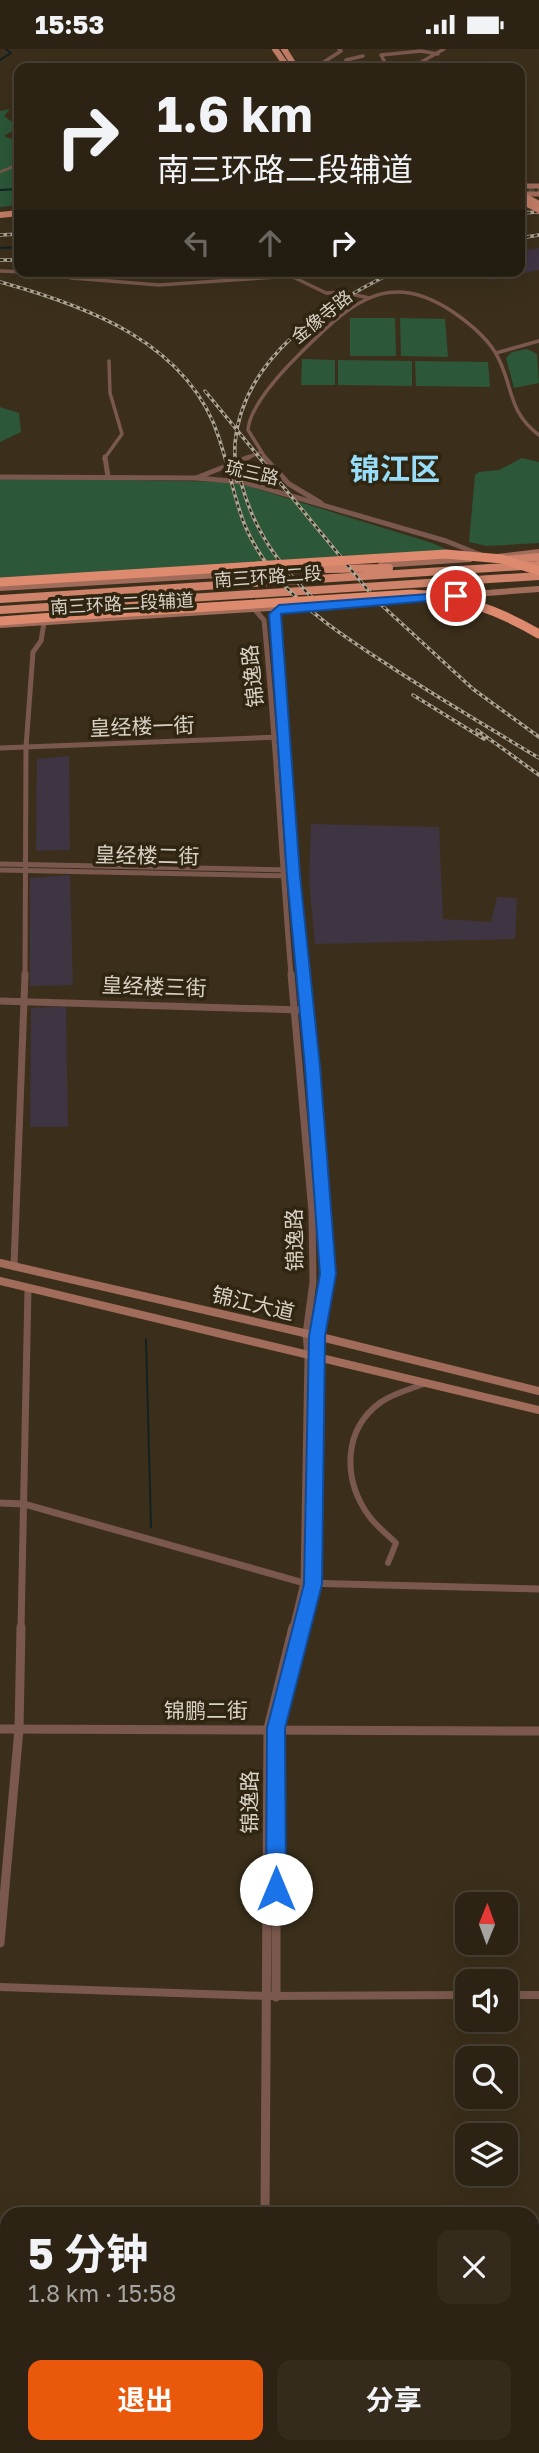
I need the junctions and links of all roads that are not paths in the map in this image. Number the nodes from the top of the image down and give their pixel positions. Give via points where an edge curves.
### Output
1 (339, 49) edge
2 (444, 49) edge
3 (438, 54) junction
4 (363, 56) dead end
5 (322, 63) edge
6 (345, 63) edge
7 (385, 63) edge
8 (422, 63) edge
9 (525, 199) edge
10 (539, 210) edge
11 (69, 277) edge
12 (276, 277) edge
13 (293, 277) edge
14 (369, 298) junction
15 (539, 341) edge
16 (496, 353) junction
17 (109, 361) dead end
18 (539, 435) edge
19 (261, 451) junction
20 (0, 477) edge
21 (108, 477) junction
22 (196, 478) junction
23 (332, 510) junction
24 (536, 556) edge
25 (488, 558) junction
26 (539, 565) edge
27 (327, 569) junction
28 (539, 573) edge
29 (0, 581) edge
30 (213, 586) junction
31 (539, 589) edge
32 (0, 590) edge
33 (215, 596) junction
34 (0, 599) edge
35 (279, 609) junction
36 (0, 610) edge
37 (255, 610) junction
38 (0, 621) edge
39 (44, 623) junction
40 (539, 634) edge
41 (280, 737) junction
42 (26, 747) junction
43 (0, 748) edge
44 (0, 864) edge
45 (27, 867) junction
46 (0, 870) edge
47 (283, 873) junction
48 (293, 873) junction
49 (25, 1001) junction
50 (0, 1002) edge
51 (296, 1010) junction
52 (306, 1010) junction
53 (0, 1263) edge
54 (14, 1266) junction
55 (0, 1281) edge
56 (28, 1288) junction
57 (306, 1334) junction
58 (317, 1336) junction
59 (308, 1356) junction
60 (318, 1359) junction
61 (426, 1383) junction
62 (539, 1391) edge
63 (539, 1410) edge
64 (0, 1503) edge
65 (24, 1504) junction
66 (388, 1563) dead end
67 (304, 1584) junction
68 (313, 1584) junction
69 (539, 1588) edge
70 (272, 1728) junction
71 (0, 1729) edge
72 (19, 1729) junction
73 (539, 1731) edge
74 (0, 1943) edge
75 (0, 1987) edge
76 (455, 1995) edge
77 (518, 1995) edge
78 (539, 1995) edge
79 (271, 1996) junction
80 (265, 2207) edge

1 - 5 street
2 - 3 street
3 - 7 street via 381,55
3 - 8 street
4 - 6 street
9 - 10 main road, bridge
11 - 12 street via 159,285
13 - 14 street via 326,293
14 - 16 street, 金像寺路 via 395,289 416,292 450,309
14 - 19 street, 金像寺路 via 317,335 258,405 248,430
15 - 16 street
16 - 18 street, 金像寺路 via 518,418
17 - 21 street via 110,393 122,434 103,457
19 - 22 street
19 - 23 street, 金像寺路 via 287,483
20 - 21 street, 琉三路
21 - 22 street, 琉三路
22 - 23 street, 琉三路 via 243,482
23 - 25 street, 琉三路 via 446,541
24 - 25 main road, 南三环路二段辅道
24 - 27 highway via 413,568
25 - 27 main road, 南三环路二段辅道
26 - 30 highway, 南三环路二段
27 - 32 main road, 南三环路二段辅道
28 - 29 highway, bridge via 502,559 446,554
28 - 33 highway, 南三环路二段
30 - 32 highway via 177,583
30 - 34 highway, 南三环路二段
31 - 35 main road, 南三环路二段辅道
33 - 36 highway, 南三环路二段
33 - 38 highway
35 - 37 main road, 南三环路二段辅道
35 - 41 street via 275,614
37 - 39 main road, 南三环路二段辅道
37 - 41 street, 锦逸路 via 264,620
38 - 39 main road, 南三环路二段辅道
38 - 40 highway, bridge via 420,594 492,608
39 - 42 street via 41,641 33,652
41 - 42 street, 皇经楼一街
41 - 47 street, 锦逸路
41 - 48 street
42 - 43 street, 皇经楼一街
42 - 45 street
44 - 45 street, 皇经楼二街
45 - 46 street, 皇经楼二街
45 - 47 street, 皇经楼二街
45 - 49 street
47 - 48 street, 皇经楼二街
47 - 51 street, 锦逸路
48 - 52 street
49 - 50 street, 皇经楼三街
49 - 51 street, 皇经楼三街
49 - 54 street
51 - 52 street, 皇经楼三街
51 - 57 street, 锦逸路 via 312,1212 313,1282
52 - 58 street via 328,1274
53 - 54 main road, 锦江大道
54 - 57 main road, 锦江大道
55 - 56 main road, 锦江大道
56 - 59 main road, 锦江大道
56 - 65 street
57 - 58 main road, 锦江大道
57 - 59 street, 锦逸路
58 - 60 street
58 - 62 main road, 锦江大道
59 - 60 main road, 锦江大道
59 - 67 street, 锦逸路
60 - 61 main road, 锦江大道
60 - 68 street
61 - 63 main road, 锦江大道
61 - 66 street via 379,1403 359,1426 349,1447 350,1479 359,1499 396,1543
64 - 65 street
65 - 67 street
65 - 72 street
67 - 68 street
67 - 70 street, 锦逸路
68 - 69 street
68 - 70 street
70 - 72 street, 锦鹏二街
70 - 73 street, 锦鹏二街
70 - 79 street
71 - 72 street, 锦鹏二街
72 - 74 street
75 - 79 street
76 - 79 street
77 - 78 street
79 - 80 street

